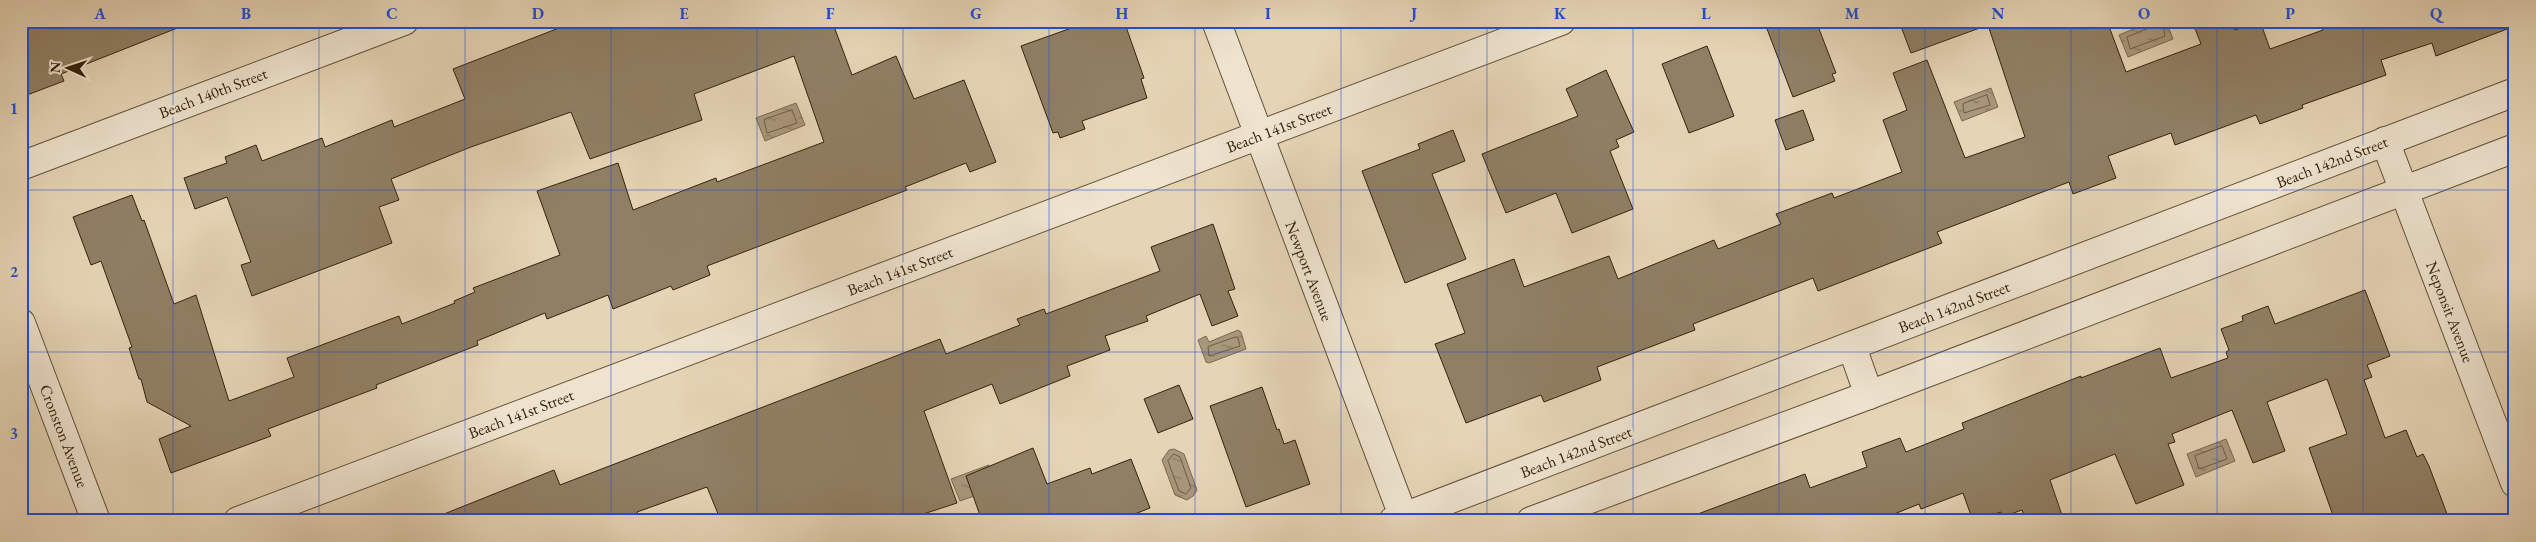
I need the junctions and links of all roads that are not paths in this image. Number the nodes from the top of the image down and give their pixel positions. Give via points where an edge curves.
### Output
1 (404, 21) edge
2 (1216, 21) edge
3 (1561, 21) edge
4 (2515, 92) edge
5 (1259, 136) junction
6 (2385, 141) junction
7 (2515, 148) edge
8 (21, 166) edge
9 (2404, 190) junction
10 (21, 323) edge
11 (1852, 347) junction
12 (1869, 395) junction
13 (2515, 482) edge
14 (1400, 520) edge
15 (96, 521) edge
16 (238, 521) edge
17 (1530, 521) edge

1 - 8 street, Beach 140th Street
2 - 5 street, Newport Avenue
3 - 5 street, Beach 141st Street
4 - 6 street, Beach 142nd Street
5 - 14 street, Newport Avenue
5 - 16 street, Beach 141st Street
6 - 9 street, Neponsit Avenue
6 - 11 street, Beach 142nd Street
7 - 9 street
9 - 12 street
9 - 13 street, Neponsit Avenue
10 - 15 street, Cronston Avenue
11 - 12 street
11 - 14 street, Beach 142nd Street
12 - 17 street

